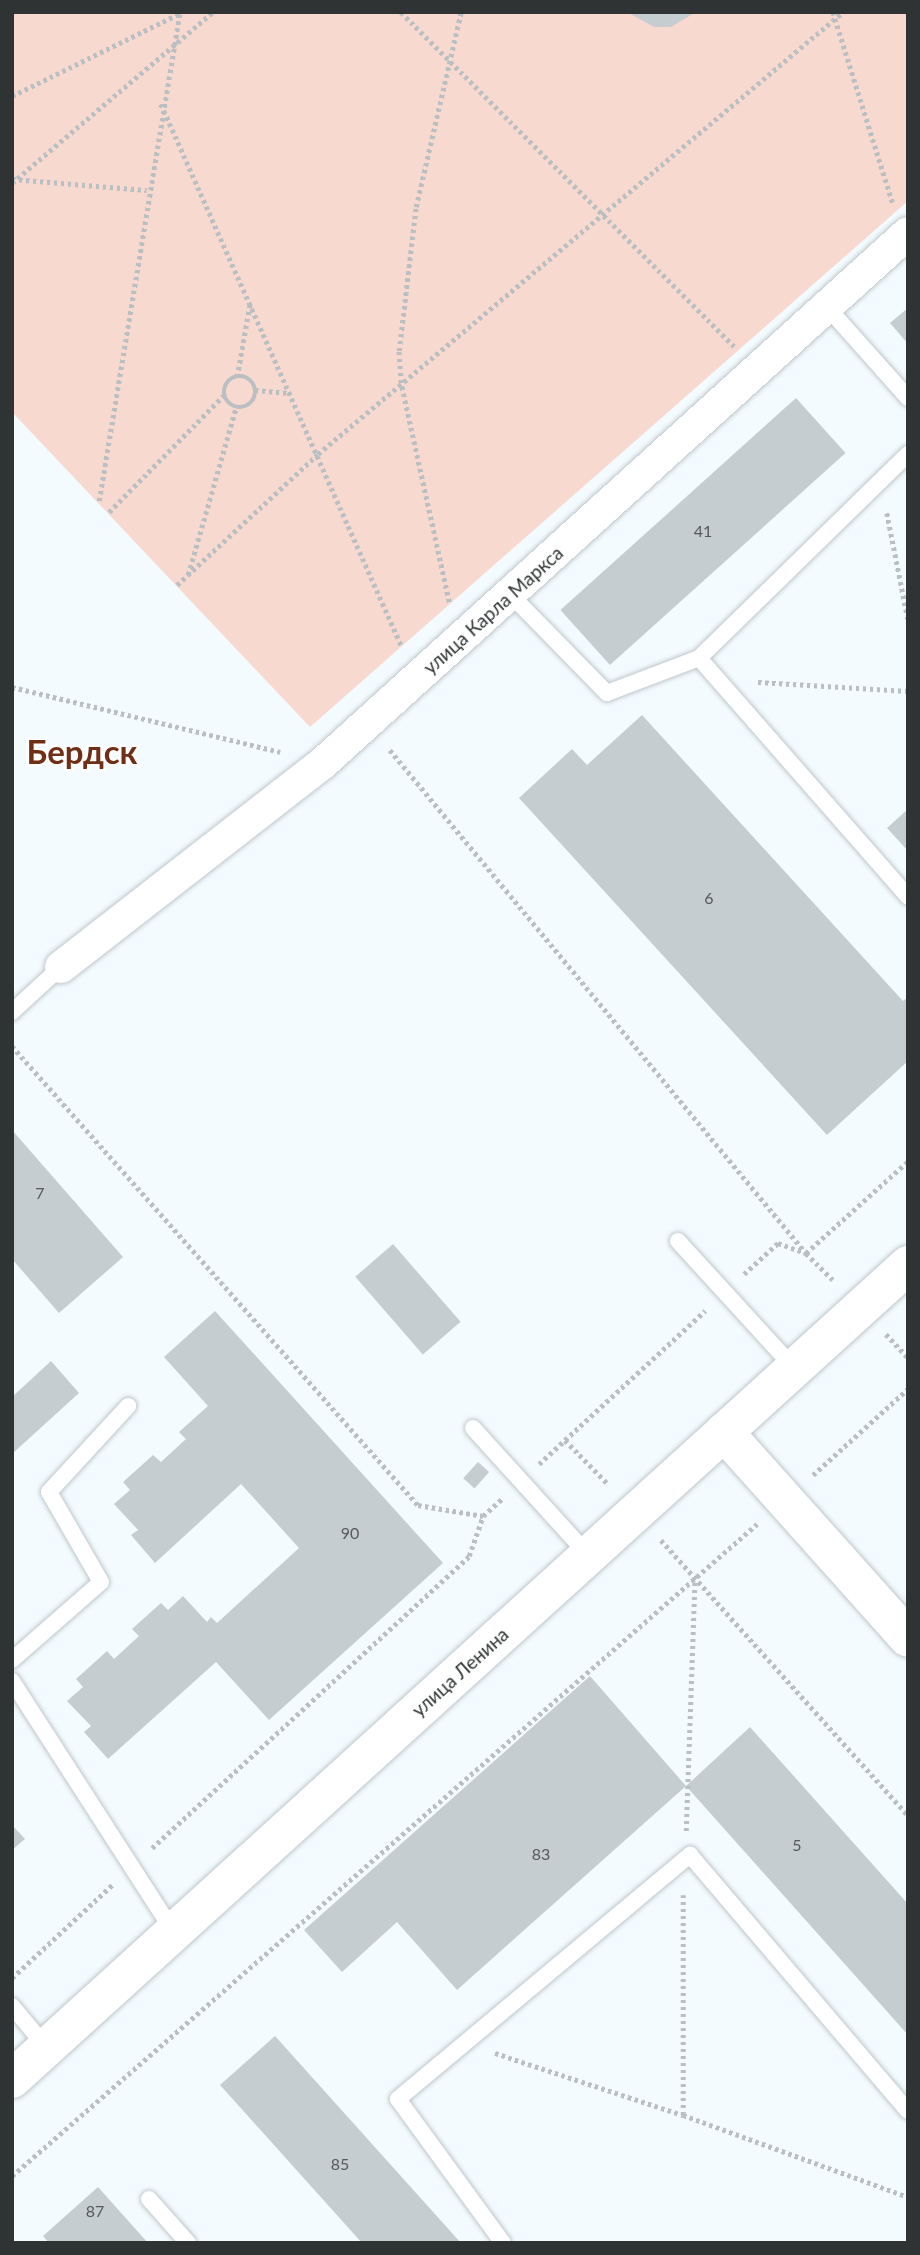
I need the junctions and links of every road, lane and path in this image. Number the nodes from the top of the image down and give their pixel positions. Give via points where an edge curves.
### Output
1 (213, 12) edge
2 (401, 12) edge
3 (461, 12) edge
4 (833, 12) edge
5 (844, 12) edge
6 (179, 13) edge
7 (835, 19) junction
8 (174, 42) junction
9 (448, 59) junction
10 (12, 96) edge
11 (161, 104) junction
12 (13, 181) edge
13 (148, 190) junction
14 (603, 213) junction
15 (906, 235) edge
16 (250, 302) junction
17 (827, 307) junction
18 (759, 370) junction
19 (237, 377) junction
20 (401, 383) junction
21 (255, 390) junction
22 (291, 393) junction
23 (224, 395) junction
24 (908, 398) edge
25 (236, 408) junction
26 (318, 454) junction
27 (908, 454) edge
28 (879, 481) junction
29 (99, 501) dead end
30 (109, 512) dead end
31 (188, 576) junction
32 (177, 586) dead end
33 (510, 594) junction
34 (908, 619) edge
35 (457, 642) junction
36 (699, 658) junction
37 (718, 680) junction
38 (414, 681) junction
39 (12, 687) edge
40 (908, 691) edge
41 (367, 723) junction
42 (323, 763) junction
43 (908, 897) edge
44 (61, 967) joint
45 (12, 1012) edge
46 (12, 1046) edge
47 (678, 1241) dead end
48 (908, 1265) edge
49 (861, 1307) junction
50 (908, 1358) edge
51 (794, 1368) junction
52 (908, 1390) edge
53 (128, 1406) dead end
54 (473, 1428) dead end
55 (724, 1432) junction
56 (785, 1500) junction
57 (483, 1516) dead end
58 (588, 1555) junction
59 (695, 1576) junction
60 (908, 1638) edge
61 (12, 1660) edge
62 (12, 1681) edge
63 (908, 1815) edge
64 (130, 1869) junction
65 (174, 1932) junction
66 (12, 1978) edge
67 (12, 2006) edge
68 (47, 2048) junction
69 (12, 2079) edge
70 (908, 2111) edge
71 (683, 2115) dead end
72 (12, 2176) edge
73 (908, 2197) edge
74 (149, 2199) dead end
75 (188, 2243) edge
76 (503, 2243) edge

1 - 8 path
2 - 9 path
3 - 9 path
4 - 7 path
5 - 7 path
6 - 8 path
6 - 10 path
7 - 14 path
7 - 15 path
8 - 11 path
8 - 12 path
9 - 14 path
9 - 20 path via 416,207 399,351
11 - 13 path
11 - 16 path
12 - 13 path
13 - 29 path
14 - 18 path
14 - 20 path
15 - 17 street, улица Карла Маркса
16 - 19 path
16 - 22 path
17 - 18 street, улица Карла Маркса
17 - 24 lane
18 - 33 street, улица Карла Маркса
19 - 21 path via 249,380
19 - 23 path via 226,384
20 - 26 path
20 - 35 path
21 - 22 path
21 - 25 path via 252,402
22 - 26 path
23 - 25 path
23 - 30 path
25 - 31 path
26 - 31 path
26 - 38 path
27 - 28 lane
28 - 34 path
28 - 36 lane
31 - 32 path
33 - 35 street, улица Карла Маркса
33 - 36 lane via 607,693
35 - 38 street, улица Карла Маркса
36 - 37 lane
37 - 40 path
37 - 43 lane
38 - 41 street, улица Карла Маркса
39 - 42 path
41 - 42 street, улица Карла Маркса
41 - 49 path via 806,1253
42 - 44 street, улица Карла Маркса
44 - 45 lane
46 - 57 path via 418,1505
47 - 51 lane
48 - 49 main road, улица Ленина
49 - 50 path
49 - 51 main road, улица Ленина
51 - 55 main road, улица Ленина
52 - 56 path
53 - 61 lane via 48,1492 101,1582
54 - 58 lane
55 - 56 main road
55 - 58 main road, улица Ленина
56 - 59 path
56 - 60 main road
58 - 65 main road, улица Ленина
59 - 63 path
59 - 72 path
62 - 64 lane
64 - 65 lane
64 - 66 path
65 - 68 main road, улица Ленина
67 - 68 lane
68 - 69 main road, улица Ленина
70 - 76 lane via 690,1855 398,2099
71 - 73 path
74 - 75 lane

